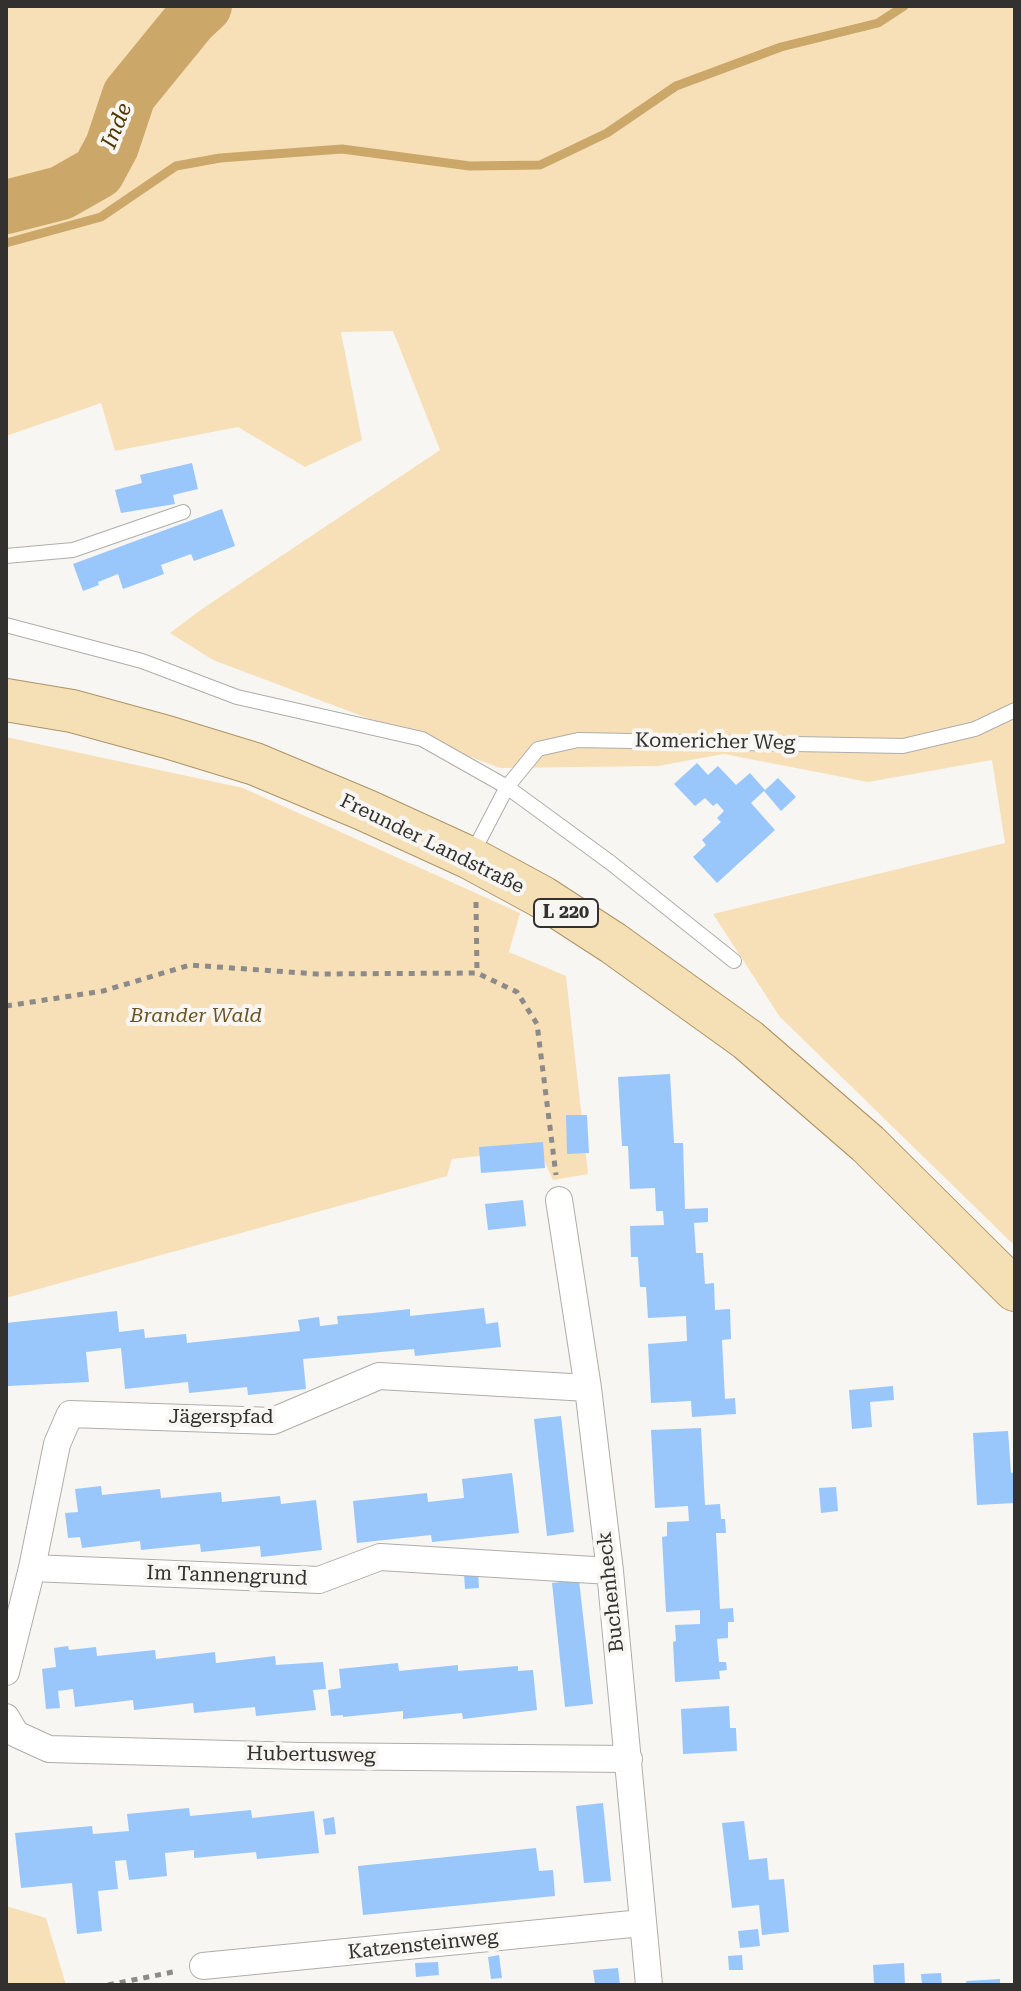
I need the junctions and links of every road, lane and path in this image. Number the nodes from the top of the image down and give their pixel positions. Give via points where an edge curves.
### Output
1 (183, 512) dead end
2 (6, 556) edge
3 (6, 625) edge
4 (6, 700) edge
5 (1015, 710) edge
6 (507, 787) junction
7 (470, 858) junction
8 (734, 961) dead end
9 (477, 973) junction
10 (6, 1006) edge
11 (559, 1200) joint
12 (1015, 1290) edge
13 (588, 1388) junction
14 (32, 1568) junction
15 (610, 1571) junction
16 (6, 1672) edge
17 (6, 1717) edge
18 (629, 1759) junction
19 (642, 1923) junction
20 (203, 1966) joint
21 (108, 1985) edge
22 (649, 1985) edge

1 - 2 lane via 73,550
3 - 6 lane via 142,661 237,697 422,739
4 - 7 main road, Freunder Landstraße / L 220 via 72,711 255,764
5 - 6 lane, Komericher Weg via 975,729 903,746 578,740 538,749
6 - 7 lane, Komericher Weg
6 - 8 lane
7 - 9 path
7 - 12 main road, Freunder Landstraße / L 220 via 613,943 748,1040 868,1144
9 - 10 path via 317,974 190,965 103,991
9 - 11 path via 517,992 537,1024
11 - 13 street, Buchenheck
13 - 14 street, Jägerspfad via 379,1376 273,1421 70,1414 57,1444
13 - 15 street, Buchenheck
14 - 15 street, Im Tannengrund via 319,1580 380,1557
14 - 16 street
15 - 18 street, Buchenheck
17 - 18 street, Hubertusweg via 16,1734 49,1749
18 - 19 street, Buchenheck
19 - 20 street, Katzensteinweg
19 - 22 street, Buchenheck
20 - 21 path

